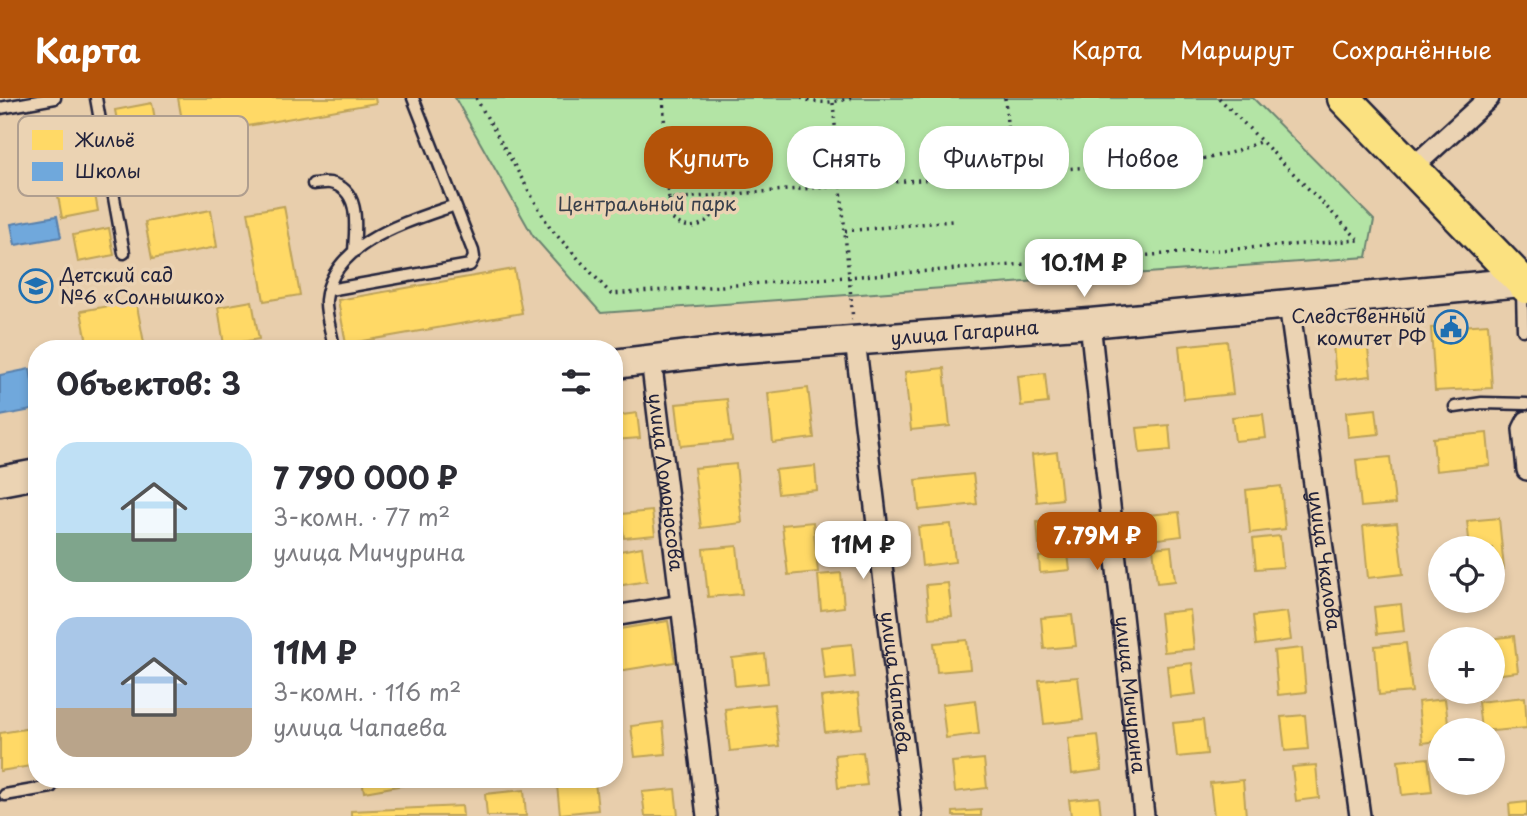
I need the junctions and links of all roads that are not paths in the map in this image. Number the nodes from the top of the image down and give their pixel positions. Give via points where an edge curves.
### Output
1 (55, 98) edge
2 (96, 98) edge
3 (413, 98) edge
4 (1344, 98) edge
5 (1489, 98) edge
6 (0, 108) edge
7 (99, 116) edge
8 (1412, 168) junction
9 (313, 184) dead end
10 (114, 196) edge
11 (455, 205) junction
12 (354, 252) junction
13 (124, 253) dead end
14 (1525, 284) edge
15 (329, 290) junction
16 (1289, 304) junction
17 (1090, 323) junction
18 (1523, 330) dead end
19 (333, 340) edge
20 (855, 340) junction
21 (651, 359) junction
22 (623, 363) edge
23 (1527, 404) edge
24 (1455, 408) dead end
25 (1527, 421) edge
26 (1527, 470) edge
27 (28, 476) edge
28 (0, 481) edge
29 (681, 604) junction
30 (623, 614) edge
31 (45, 788) edge
32 (5, 795) dead end
33 (706, 816) edge
34 (912, 816) edge
35 (1144, 816) edge
36 (1360, 816) edge

1 - 6 lane
2 - 7 lane
3 - 11 lane
4 - 8 main road
5 - 8 street
8 - 14 main road
9 - 12 lane via 331,183 343,189 354,204
10 - 13 lane
11 - 12 lane via 405,222
11 - 15 lane via 473,251 470,265
12 - 15 lane via 337,269
14 - 16 street, улица Гагарина
14 - 18 lane
15 - 19 lane via 326,302
16 - 17 street, улица Гагарина
16 - 36 street, улица Чкалова
17 - 20 street, улица Гагарина
17 - 35 street, улица Мичурина
20 - 21 street, улица Гагарина
20 - 34 street, улица Чапаева
21 - 22 street, улица Гагарина
21 - 29 street, улица Ломоносова
23 - 24 lane
25 - 26 street via 1523,429
27 - 28 street
29 - 30 street
29 - 33 street, улица Ломоносова
31 - 32 lane

